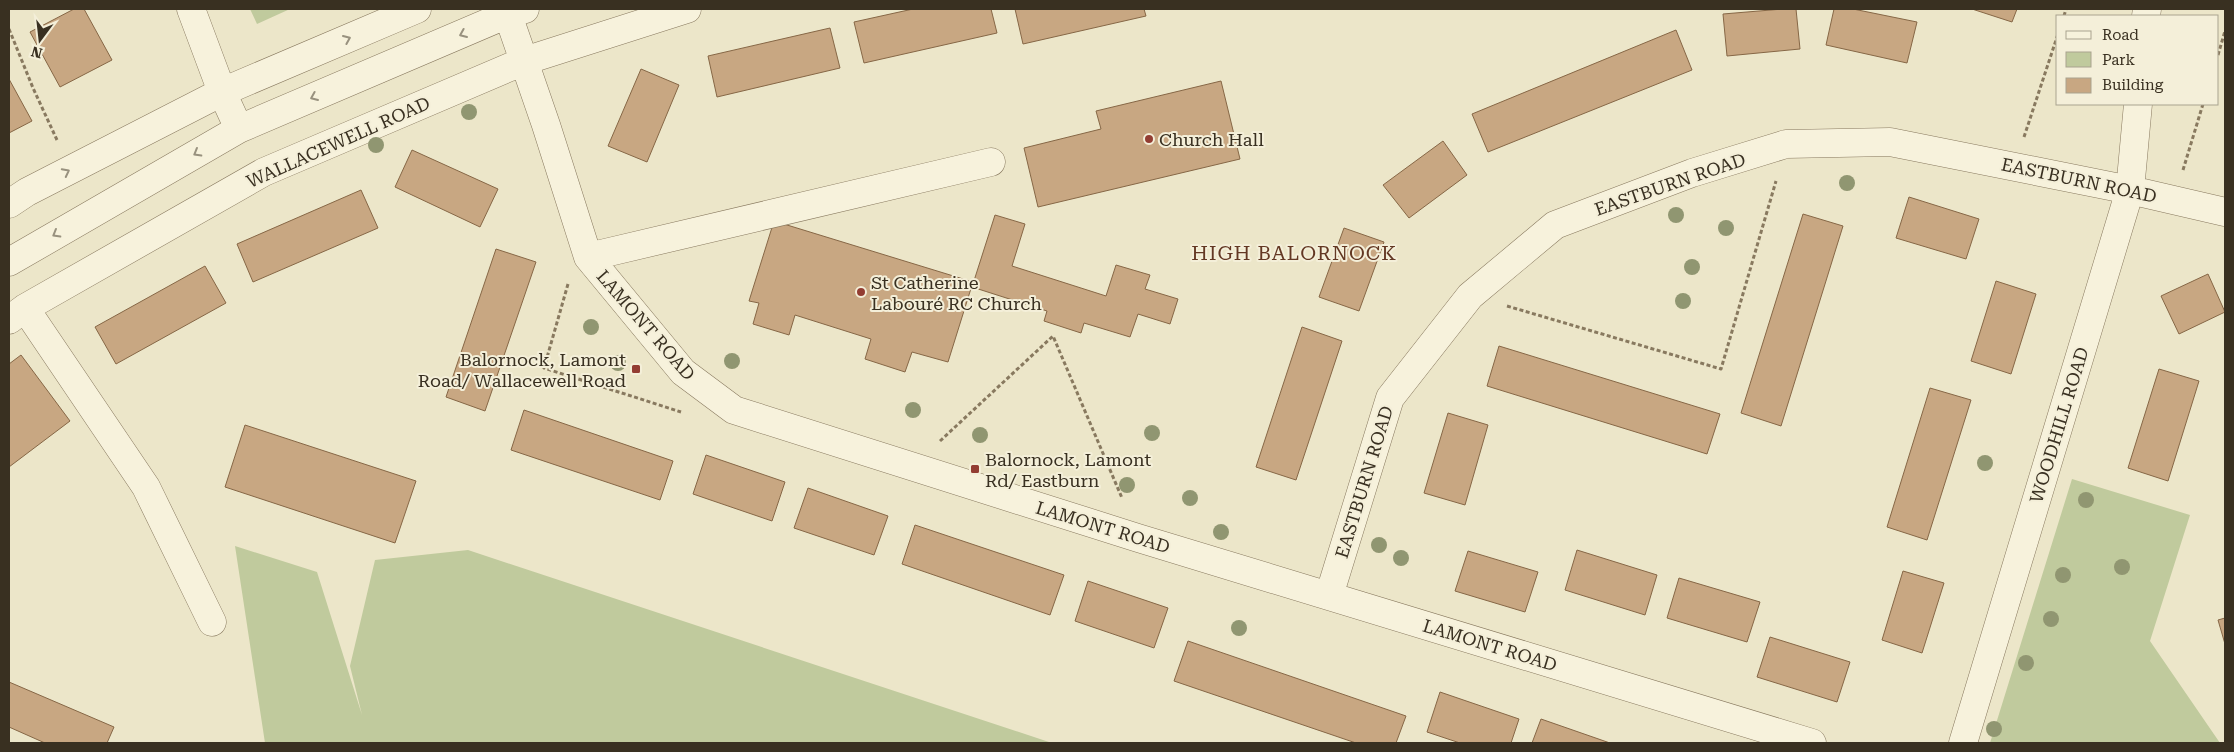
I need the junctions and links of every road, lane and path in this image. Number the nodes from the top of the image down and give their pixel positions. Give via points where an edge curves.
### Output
1 (191, 9) edge
2 (417, 9) edge
3 (687, 9) edge
4 (513, 11) edge
5 (9, 29) edge
6 (2225, 31) edge
7 (2056, 40) edge
8 (2219, 52) edge
9 (524, 61) junction
10 (222, 92) junction
11 (2138, 105) edge
12 (2203, 105) edge
13 (239, 129) junction
14 (50, 144) dead end
15 (1786, 144) junction
16 (991, 162) dead end
17 (2014, 166) junction
18 (2130, 190) junction
19 (2174, 200) junction
20 (9, 204) edge
21 (2225, 212) edge
22 (588, 257) junction
23 (9, 262) edge
24 (1470, 296) junction
25 (17, 314) edge
26 (734, 410) junction
27 (912, 467) junction
28 (1138, 538) junction
29 (1329, 596) junction
30 (212, 622) dead end
31 (1812, 743) edge
32 (1963, 743) edge

1 - 10 street
10 -> 2 street
3 - 9 street, WALLACEWELL ROAD
4 - 9 street, LAMONT ROAD
4 -> 13 street
5 - 14 path via 58,140
6 - 8 path
7 - 17 path
9 - 22 street, LAMONT ROAD
9 - 25 street, WALLACEWELL ROAD via 264,172
10 - 13 street
20 -> 10 street
11 - 18 street, WOODHILL ROAD
12 - 19 path
13 -> 23 street
15 - 17 street, EASTBURN ROAD via 1890,142
15 - 24 street, EASTBURN ROAD via 1692,173 1555,225
15 - 24 path via 1720,369
16 - 22 street
17 - 18 street, EASTBURN ROAD
18 - 19 street, EASTBURN ROAD
18 - 32 street, WOODHILL ROAD
19 - 21 street, EASTBURN ROAD
22 - 26 street, LAMONT ROAD via 684,372
22 - 26 path via 571,273 544,368 680,412
24 - 29 street, EASTBURN ROAD via 1390,398
25 - 30 street via 146,487
26 - 27 street, LAMONT ROAD
27 - 28 street, LAMONT ROAD
27 - 28 path via 1054,336
28 - 29 street, LAMONT ROAD
29 - 31 street, LAMONT ROAD

